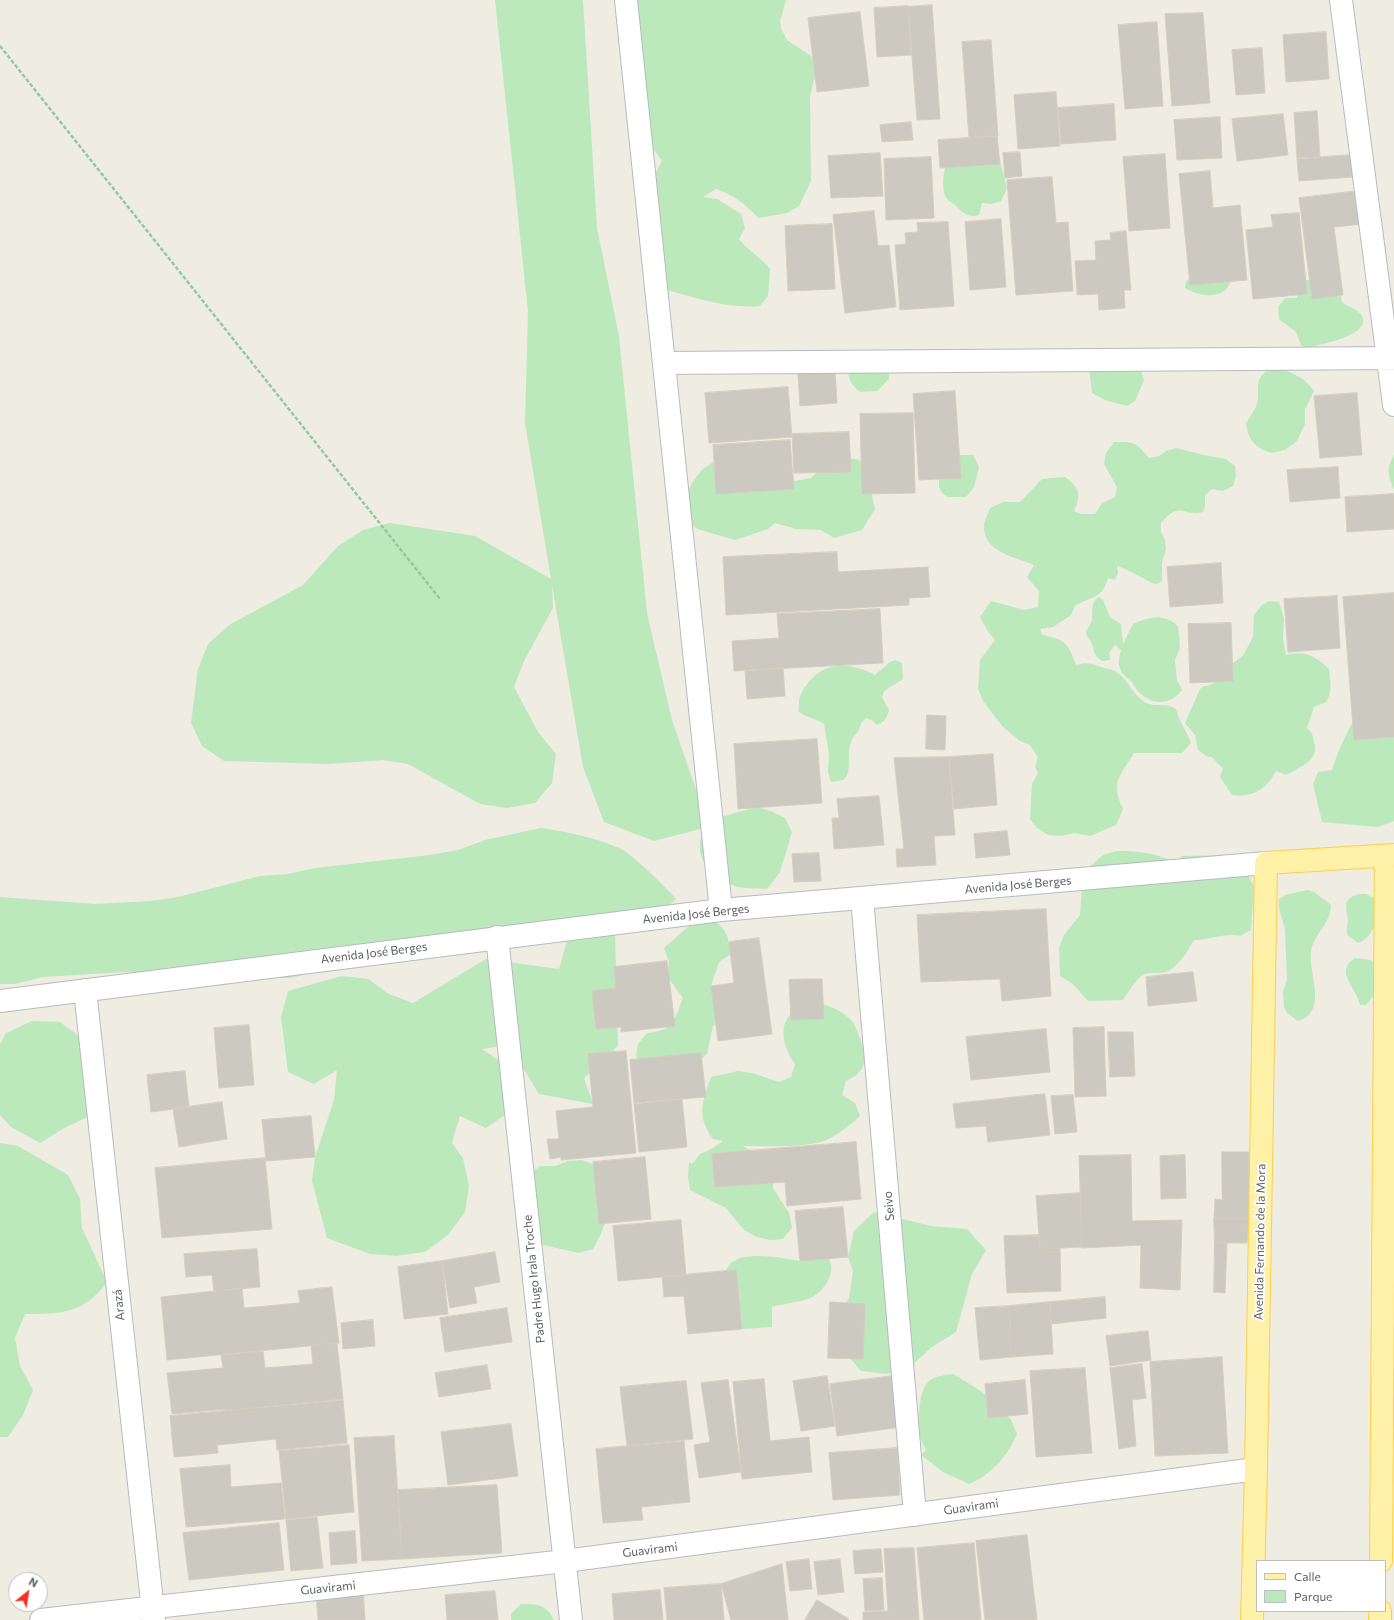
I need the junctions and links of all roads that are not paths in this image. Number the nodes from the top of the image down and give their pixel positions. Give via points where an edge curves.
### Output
1 (626, 0) edge
2 (1341, 0) edge
3 (1391, 358) edge
4 (664, 363) junction
5 (1394, 404) edge
6 (1390, 855) edge
7 (1266, 863) junction
8 (862, 898) junction
9 (721, 910) junction
10 (497, 937) junction
11 (85, 990) junction
12 (0, 1001) edge
13 (1389, 1082) edge
14 (1256, 1469) junction
15 (916, 1515) junction
16 (1381, 1560) edge
17 (565, 1561) junction
18 (153, 1614) edge
19 (42, 1620) edge
20 (571, 1620) edge
21 (1252, 1620) edge

1 - 4 street
2 - 3 street
3 - 4 street
3 - 5 street
4 - 9 street
6 - 7 main road, Avenida José Berges
6 - 13 main road
7 - 8 street, Avenida José Berges
7 - 14 main road, Avenida Fernando de la Mora
8 - 9 street, Avenida José Berges
8 - 15 street, Seivo
9 - 10 street, Avenida José Berges
10 - 11 street, Avenida José Berges
10 - 17 street, Padre Hugo Irala Troche
11 - 12 street, Avenida José Berges
11 - 18 street, Arazá
13 - 16 main road
14 - 15 street, Guavirami
14 - 21 main road, Avenida Fernando de la Mora
15 - 17 street, Guavirami
17 - 18 street, Guavirami
17 - 20 street, Padre Hugo Irala Troche
18 - 19 street, Guavirami

